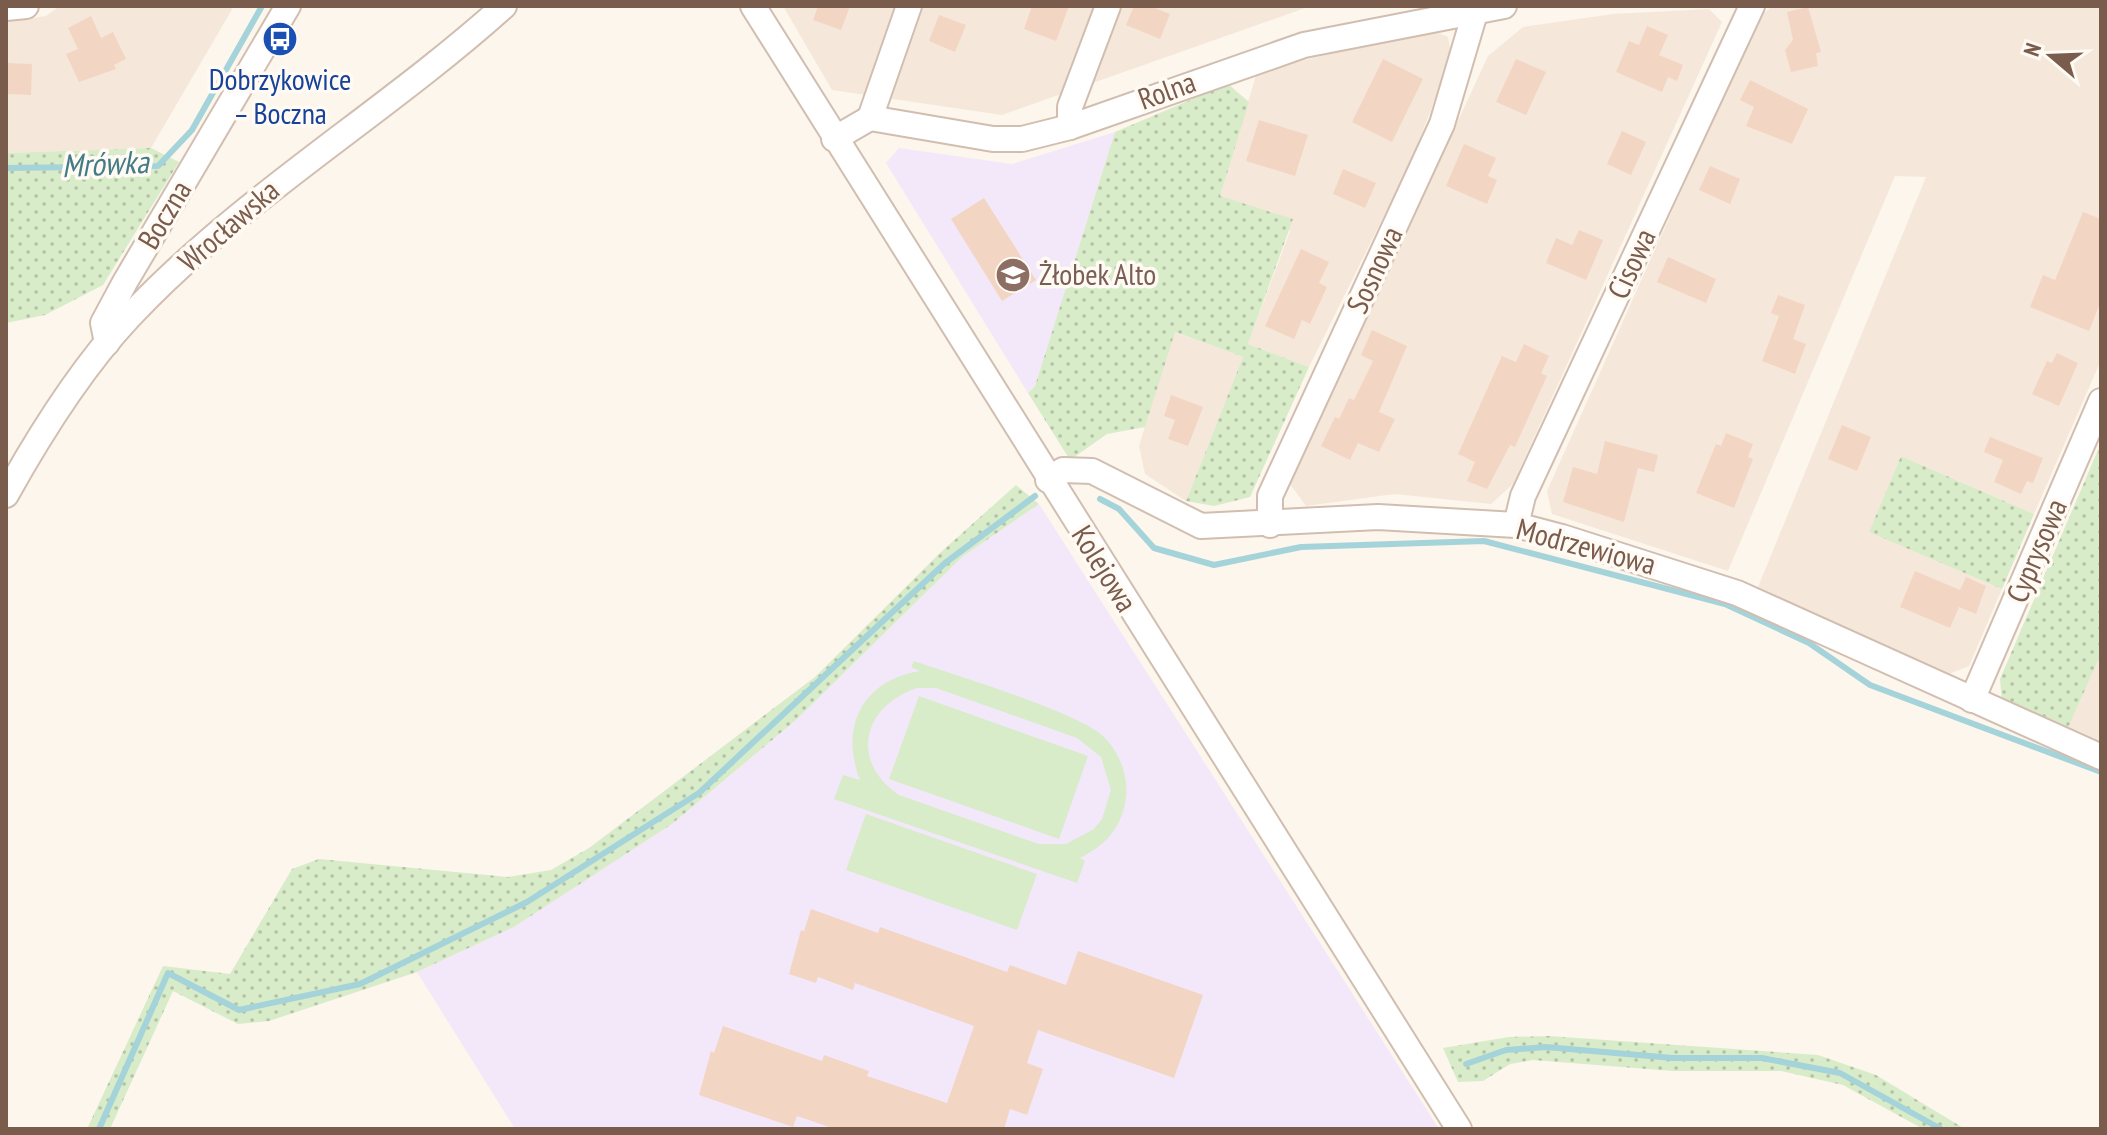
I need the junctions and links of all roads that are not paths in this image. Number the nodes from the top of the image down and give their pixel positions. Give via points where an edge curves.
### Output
1 (26, 6) edge
2 (288, 6) edge
3 (504, 6) edge
4 (753, 6) edge
5 (909, 6) edge
6 (1108, 6) edge
7 (1504, 6) edge
8 (1752, 6) edge
9 (6, 8) edge
10 (1477, 9) edge
11 (870, 118) junction
12 (1070, 127) junction
13 (834, 139) junction
14 (107, 343) junction
15 (2101, 401) edge
16 (1048, 480) junction
17 (6, 495) edge
18 (1270, 525) junction
19 (1516, 525) junction
20 (1972, 700) junction
21 (2101, 757) edge
22 (1459, 1129) edge

1 - 9 street
2 - 14 street, Boczna via 125,282 103,323
3 - 14 street, Wrocławska via 230,222
4 - 13 street, Kolejowa
5 - 11 street
6 - 12 street via 1070,107
7 - 10 street, Rolna
8 - 19 street, Cisowa via 1523,496
10 - 12 street, Rolna via 1304,45
10 - 18 street, Sosnowa via 1442,124 1270,496
11 - 12 street, Rolna via 1010,140
11 - 13 street
13 - 16 street, Kolejowa
14 - 17 street, Wrocławska via 56,410
15 - 20 street, Cyprysowa
16 - 18 street, Modrzewiowa via 1063,470 1086,470 1190,523 1219,528
16 - 22 street, Kolejowa
18 - 19 street, Modrzewiowa via 1378,517
19 - 20 street, Modrzewiowa via 1737,593
20 - 21 street, Modrzewiowa

